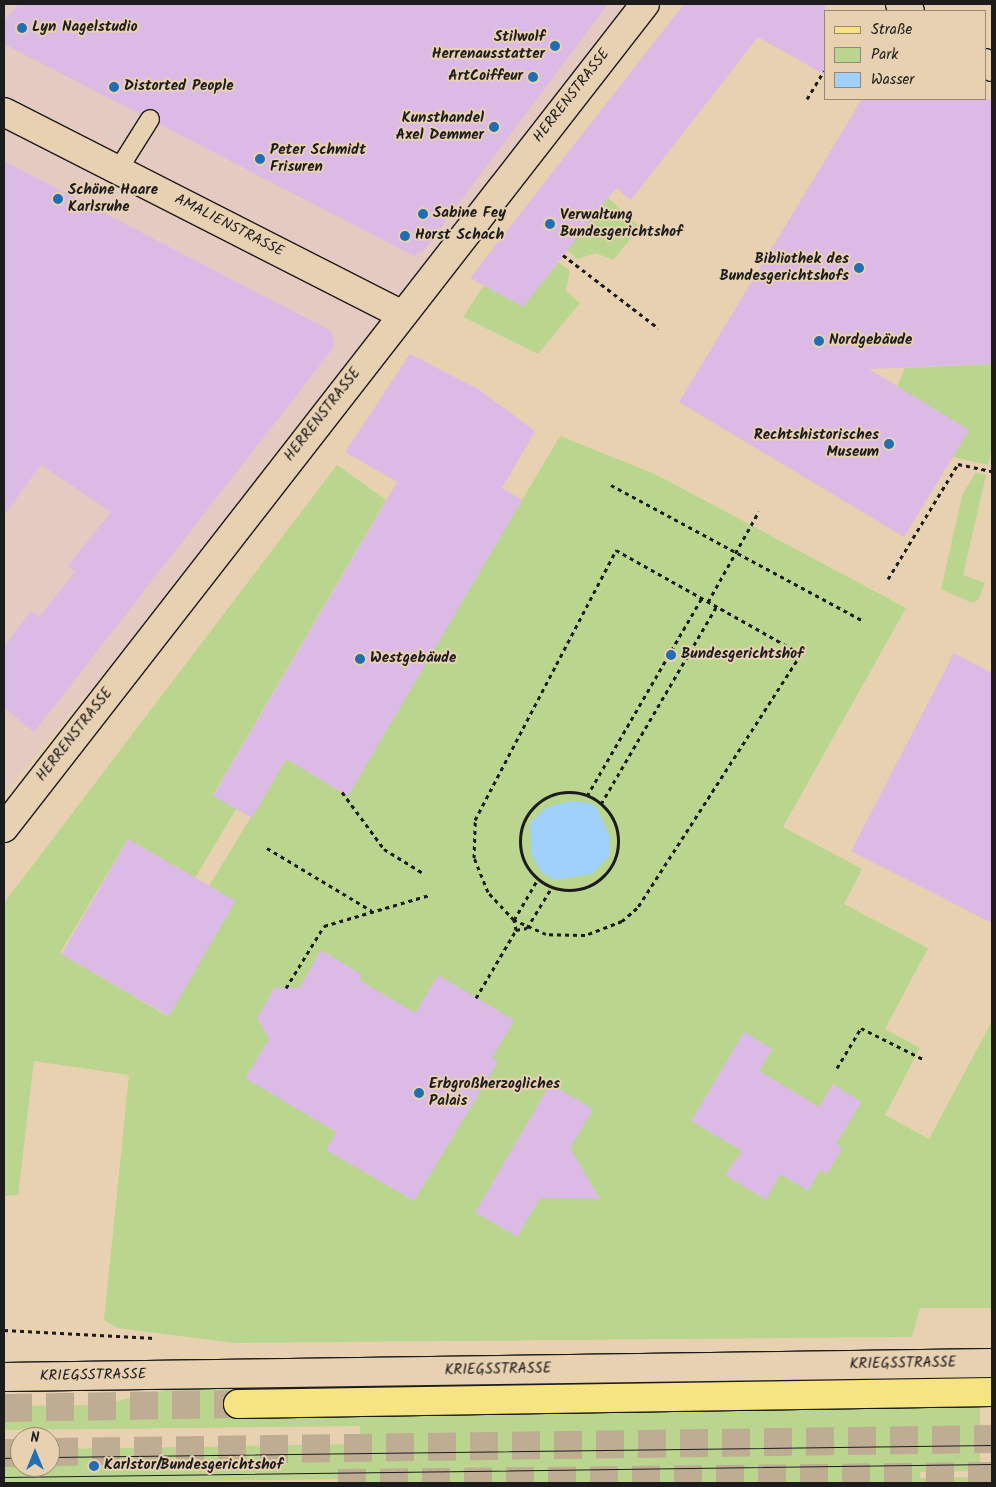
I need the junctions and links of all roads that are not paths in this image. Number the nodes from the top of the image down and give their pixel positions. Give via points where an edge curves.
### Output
1 (645, 4) edge
2 (4, 112) edge
3 (150, 119) dead end
4 (118, 170) junction
5 (400, 314) junction
6 (4, 828) edge
7 (992, 1363) edge
8 (4, 1377) edge
9 (992, 1392) edge
10 (238, 1404) tunnel mouth

1 - 5 street, HERRENSTRASSE
2 - 4 street, AMALIENSTRASSE
3 - 4 lane
4 - 5 street, AMALIENSTRASSE
5 - 6 street, HERRENSTRASSE
7 - 8 street, KRIEGSSTRASSE
9 - 10 main road

